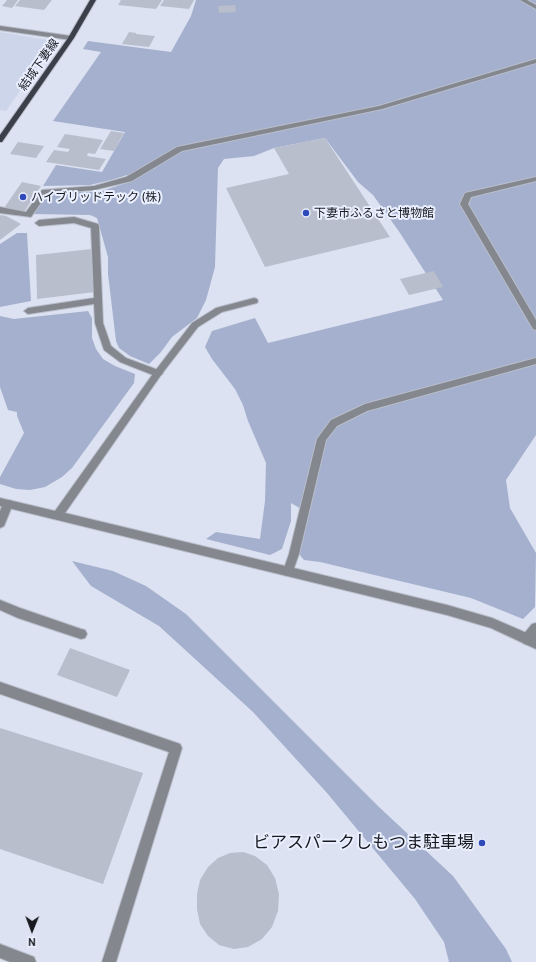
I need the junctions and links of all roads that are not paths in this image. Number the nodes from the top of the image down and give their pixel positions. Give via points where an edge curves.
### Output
1 (93, 0) edge
2 (523, 0) edge
3 (536, 7) edge
4 (0, 28) edge
5 (71, 38) junction
6 (536, 62) edge
7 (0, 140) edge
8 (536, 179) edge
9 (0, 210) edge
10 (39, 223) dead end
11 (98, 300) junction
12 (254, 302) dead end
13 (28, 311) dead end
14 (536, 327) edge
15 (536, 361) edge
16 (158, 373) junction
17 (4, 503) edge
18 (58, 516) junction
19 (0, 523) edge
20 (288, 571) junction
21 (0, 605) edge
22 (536, 628) edge
23 (81, 634) dead end
24 (532, 641) edge
25 (0, 688) edge
26 (0, 950) edge
27 (29, 962) edge
28 (110, 962) edge

1 - 5 main road, 結城下妻線
2 - 3 street
4 - 5 street
5 - 7 main road, 結城下妻線
6 - 9 street via 380,108 180,150 129,179 94,188 45,192 28,214
8 - 14 street via 468,195 464,204
10 - 11 street via 74,220 95,226
11 - 13 street
11 - 16 street via 99,323 107,348 123,360
12 - 16 street via 219,310 195,325
15 - 20 street via 365,408 334,423 322,439
16 - 18 street
17 - 18 street
17 - 19 street
18 - 20 street
20 - 24 street via 447,610 492,623
21 - 23 street
22 - 24 street
25 - 28 street via 176,748
26 - 27 street

